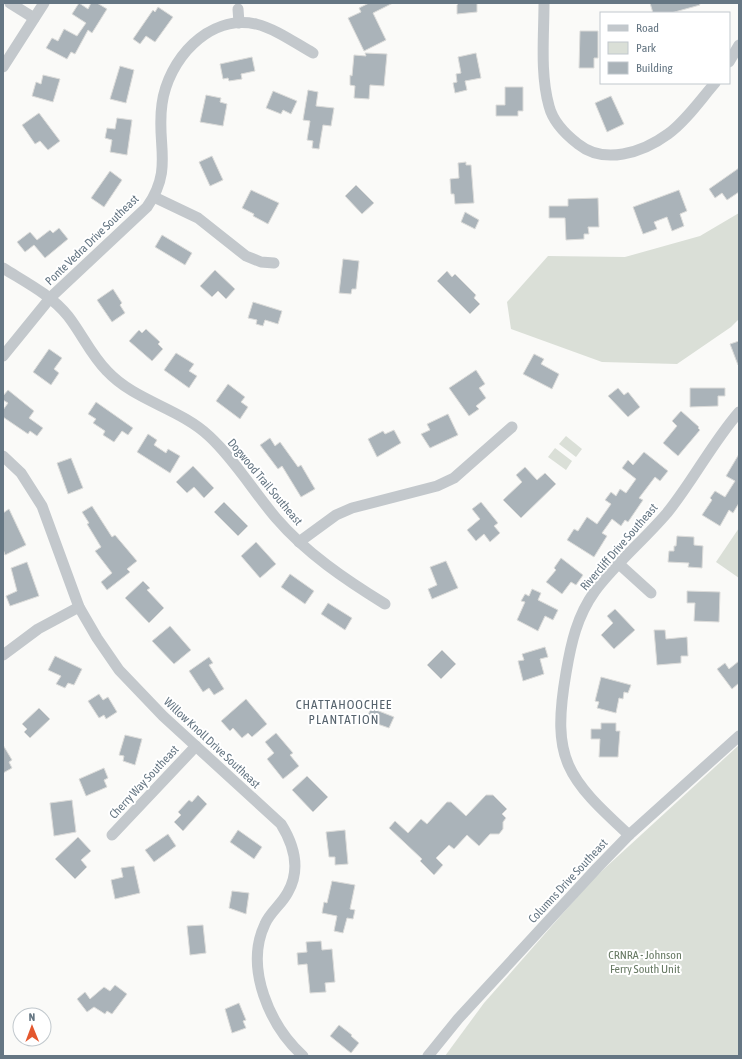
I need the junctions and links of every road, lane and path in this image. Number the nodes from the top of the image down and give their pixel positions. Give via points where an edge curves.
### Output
1 (10, 3) edge
2 (44, 3) edge
3 (544, 3) edge
4 (238, 9) dead end
5 (34, 18) junction
6 (239, 23) junction
7 (739, 45) edge
8 (313, 52) dead end
9 (730, 60) edge
10 (3, 67) edge
11 (714, 84) edge
12 (154, 197) junction
13 (274, 263) dead end
14 (3, 268) edge
15 (51, 297) junction
16 (3, 356) edge
17 (739, 412) edge
18 (512, 427) dead end
19 (3, 456) edge
20 (299, 542) junction
21 (619, 564) junction
22 (651, 593) dead end
23 (385, 604) dead end
24 (79, 607) junction
25 (3, 655) edge
26 (739, 736) edge
27 (196, 746) junction
28 (112, 835) dead end
29 (629, 835) junction
30 (303, 1056) edge
31 (428, 1056) edge

1 - 5 street
2 - 5 street
3 - 11 street via 546,93 554,120 581,147 599,155 616,155 645,147 669,134
4 - 6 street
5 - 10 street
6 - 8 street, Ponte Vedra Drive Southeast via 257,25 270,30
6 - 12 street, Ponte Vedra Drive Southeast via 215,28 195,42 187,49 171,78 162,102 164,162
7 - 9 street
12 - 13 street via 198,218 246,256 261,262
12 - 15 street, Ponte Vedra Drive Southeast via 147,207
14 - 15 street, Dogwood Trail Southeast
15 - 16 street, Ponte Vedra Drive Southeast
15 - 20 street, Dogwood Trail Southeast via 70,318 106,371 123,385 187,419 208,435 227,454 276,518
17 - 21 street, Rivercliff Drive Southeast via 668,512
18 - 20 street via 454,478 437,486 352,508 336,515
19 - 24 street, Willow Knoll Drive Southeast via 21,473 42,506
20 - 23 street, Dogwood Trail Southeast
21 - 22 street
21 - 29 street, Rivercliff Drive Southeast via 594,592 576,627 563,686 559,725 564,754 576,782 594,803
24 - 25 street via 38,629
24 - 27 street, Willow Knoll Drive Southeast via 119,670 154,708
26 - 29 street, Columns Drive Southeast
27 - 28 street, Cherry Way Southeast
27 - 30 street, Willow Knoll Drive Southeast via 281,824 292,843 295,862 293,879 288,893 265,923 259,941 258,960 270,1013 285,1038
29 - 31 street, Columns Drive Southeast via 458,1019

